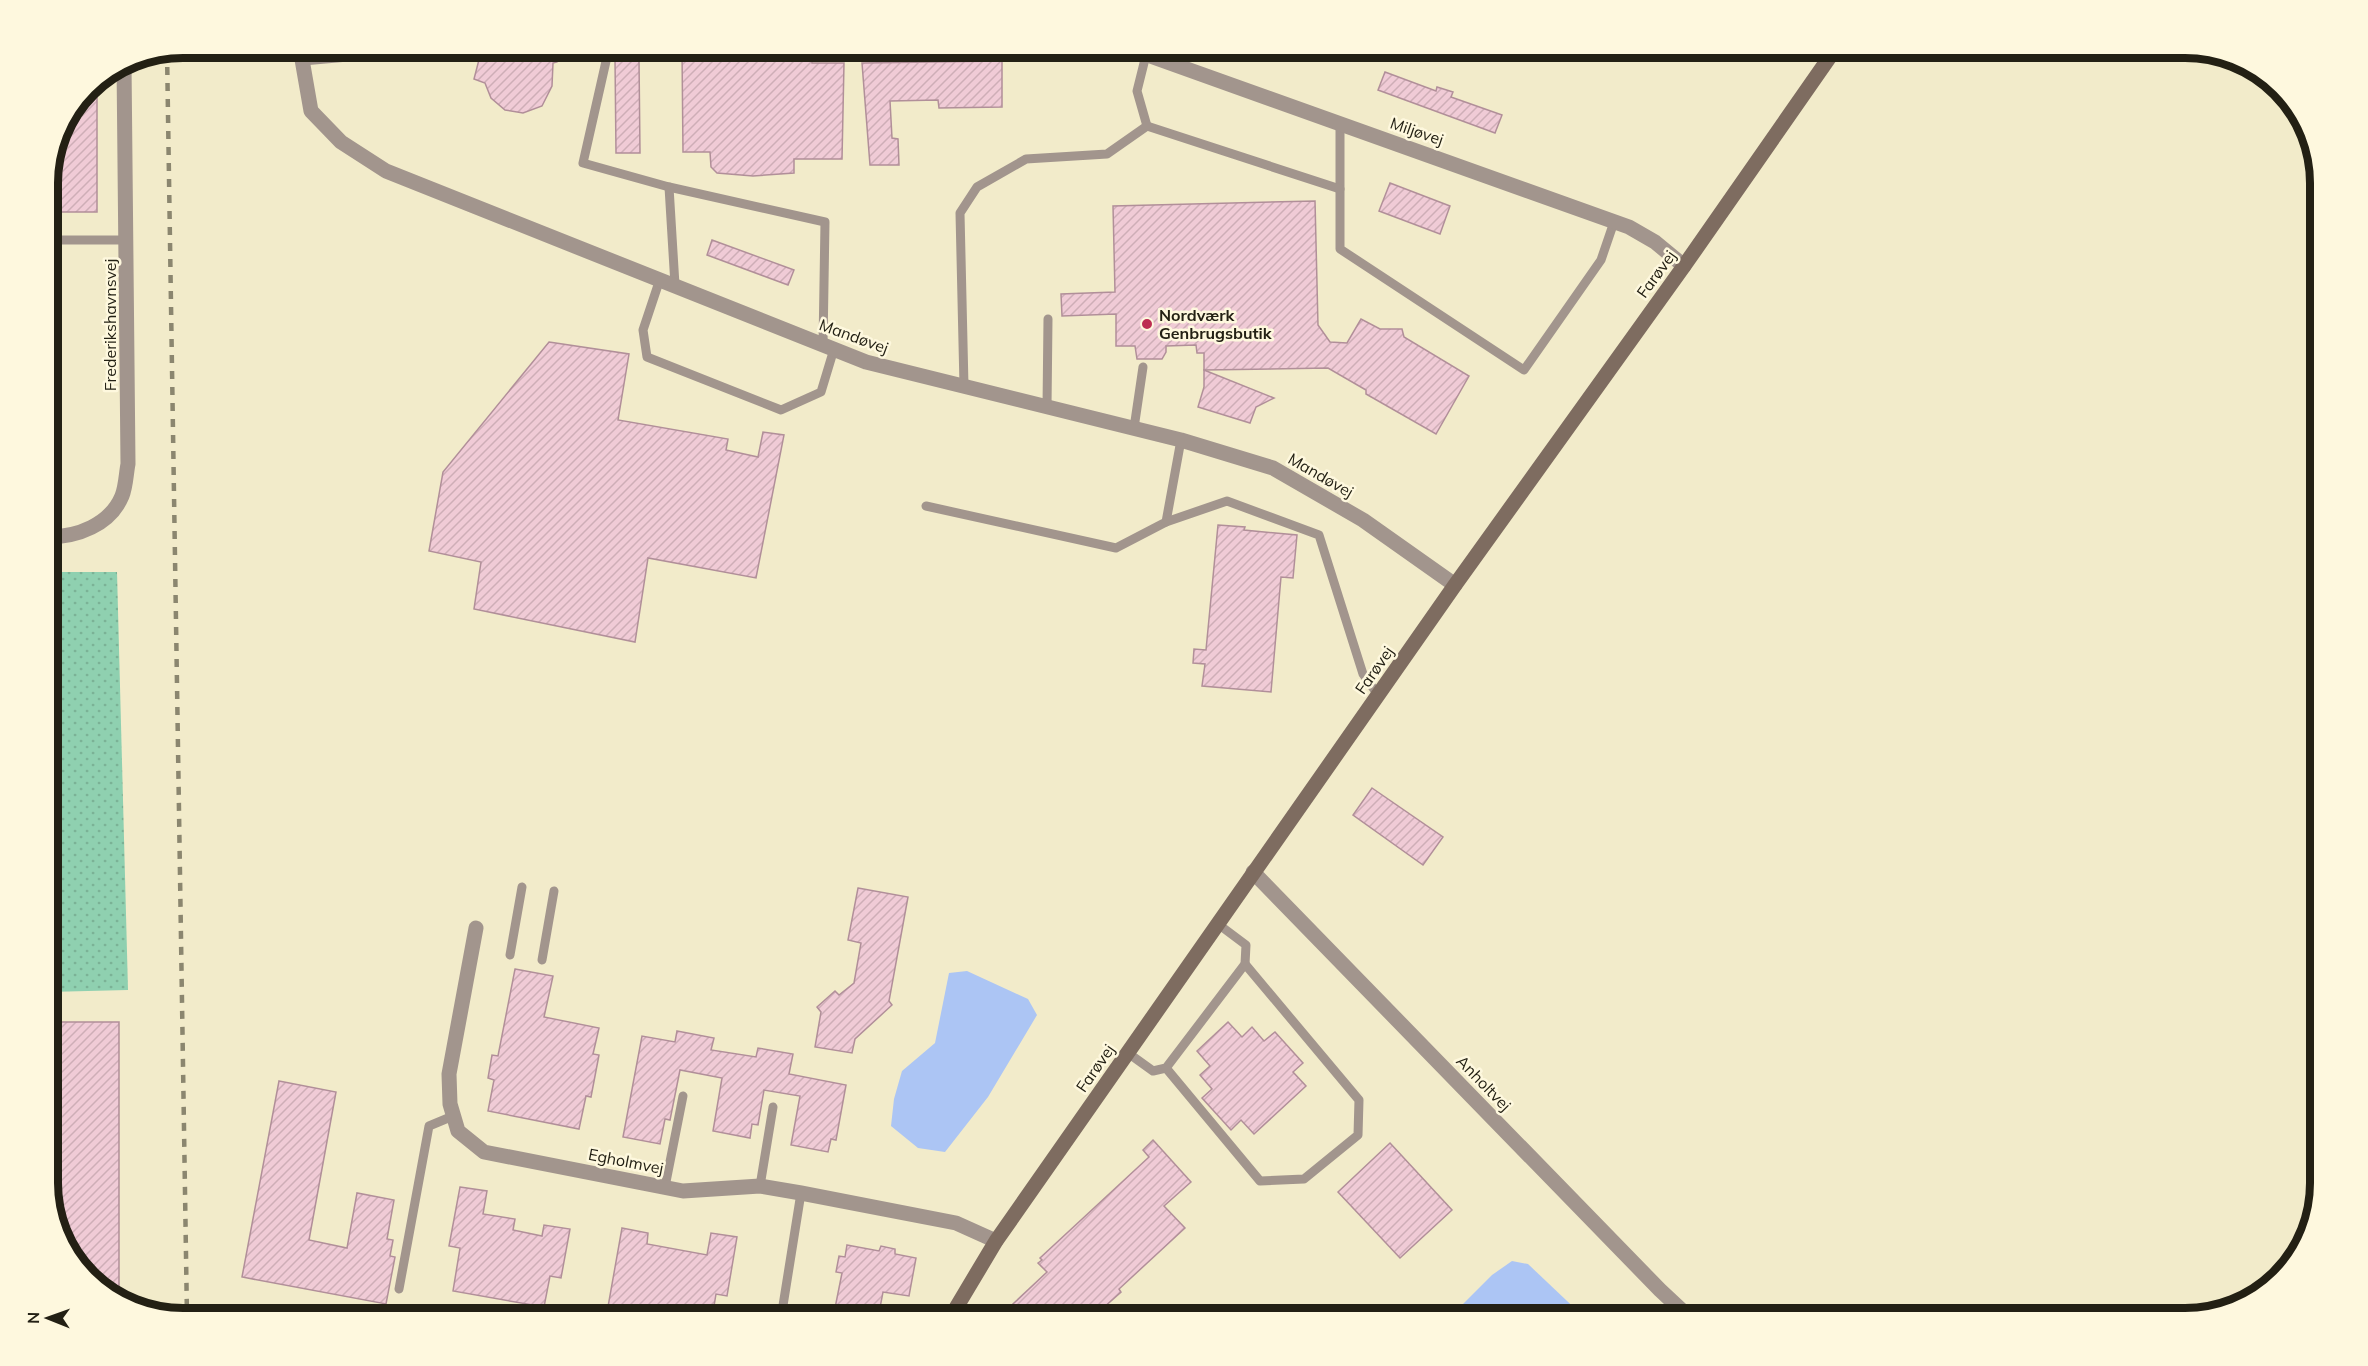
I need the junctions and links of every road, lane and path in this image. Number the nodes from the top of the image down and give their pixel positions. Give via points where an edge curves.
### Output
1 (302, 58) edge
2 (607, 58) edge
3 (1145, 58) edge
4 (1157, 58) edge
5 (1829, 58) edge
6 (124, 74) edge
7 (1340, 123) junction
8 (1147, 126) junction
9 (669, 187) junction
10 (1340, 189) junction
11 (1614, 222) junction
12 (59, 240) edge
13 (127, 240) junction
14 (1684, 266) junction
15 (660, 279) junction
16 (675, 285) junction
17 (1048, 319) dead end
18 (829, 347) junction
19 (1143, 368) dead end
20 (964, 386) junction
21 (1047, 407) junction
22 (1134, 428) junction
23 (1181, 440) junction
24 (926, 506) dead end
25 (1166, 522) junction
26 (59, 537) edge
27 (1455, 585) junction
28 (1378, 695) junction
29 (1253, 872) junction
30 (522, 887) dead end
31 (554, 891) dead end
32 (1218, 924) junction
33 (476, 928) dead end
34 (510, 955) dead end
35 (542, 960) dead end
36 (1245, 964) junction
37 (1128, 1053) junction
38 (1166, 1068) junction
39 (683, 1096) dead end
40 (773, 1107) dead end
41 (453, 1116) junction
42 (760, 1186) junction
43 (665, 1187) junction
44 (801, 1193) junction
45 (996, 1241) junction
46 (399, 1289) dead end
47 (783, 1308) edge
48 (958, 1308) edge
49 (1680, 1308) edge

1 - 15 street, Mandøvej via 311,111 341,142 386,171
2 - 9 lane via 583,163
3 - 8 lane via 1137,91
4 - 7 street, Miljøvej
5 - 14 street, Farøvej
6 - 13 street, Frederikshavnsvej
7 - 10 lane
7 - 11 street, Miljøvej
8 - 10 lane
8 - 20 lane via 1107,154 1026,159 977,187 960,213
9 - 16 lane
9 - 18 lane via 825,222
10 - 11 lane via 1340,249 1524,370 1601,260
11 - 14 street, Miljøvej via 1655,242
12 - 13 lane
13 - 26 street, Frederikshavnsvej via 128,464 122,496 109,514 88,531
14 - 27 street, Farøvej
15 - 16 street, Mandøvej
15 - 18 lane via 643,330 647,357 781,410 821,392
16 - 18 street, Mandøvej
17 - 21 lane
18 - 20 street, Mandøvej via 866,362
19 - 22 lane
20 - 21 street, Mandøvej
21 - 22 street, Mandøvej
22 - 23 street, Mandøvej
23 - 25 lane
23 - 27 street, Mandøvej via 1273,468 1363,520
24 - 25 lane via 1116,548
25 - 28 lane via 1227,501 1319,535 1363,674
27 - 28 street, Farøvej
28 - 29 street, Farøvej
29 - 32 street, Farøvej
29 - 49 street, Anholtvej
30 - 34 lane
31 - 35 lane
32 - 36 lane via 1246,945
32 - 37 street, Farøvej
33 - 41 street, Egholmvej via 449,1074
36 - 38 lane
36 - 38 lane via 1359,1100 1358,1134 1304,1179 1260,1181
37 - 38 lane via 1153,1071
37 - 45 street, Farøvej
39 - 43 lane
40 - 42 lane
41 - 43 street, Egholmvej via 458,1131 484,1152
41 - 46 lane via 429,1126
42 - 43 street, Egholmvej via 683,1191
42 - 44 street, Egholmvej
44 - 45 street, Egholmvej via 956,1223
44 - 47 lane
45 - 48 street, Farøvej

